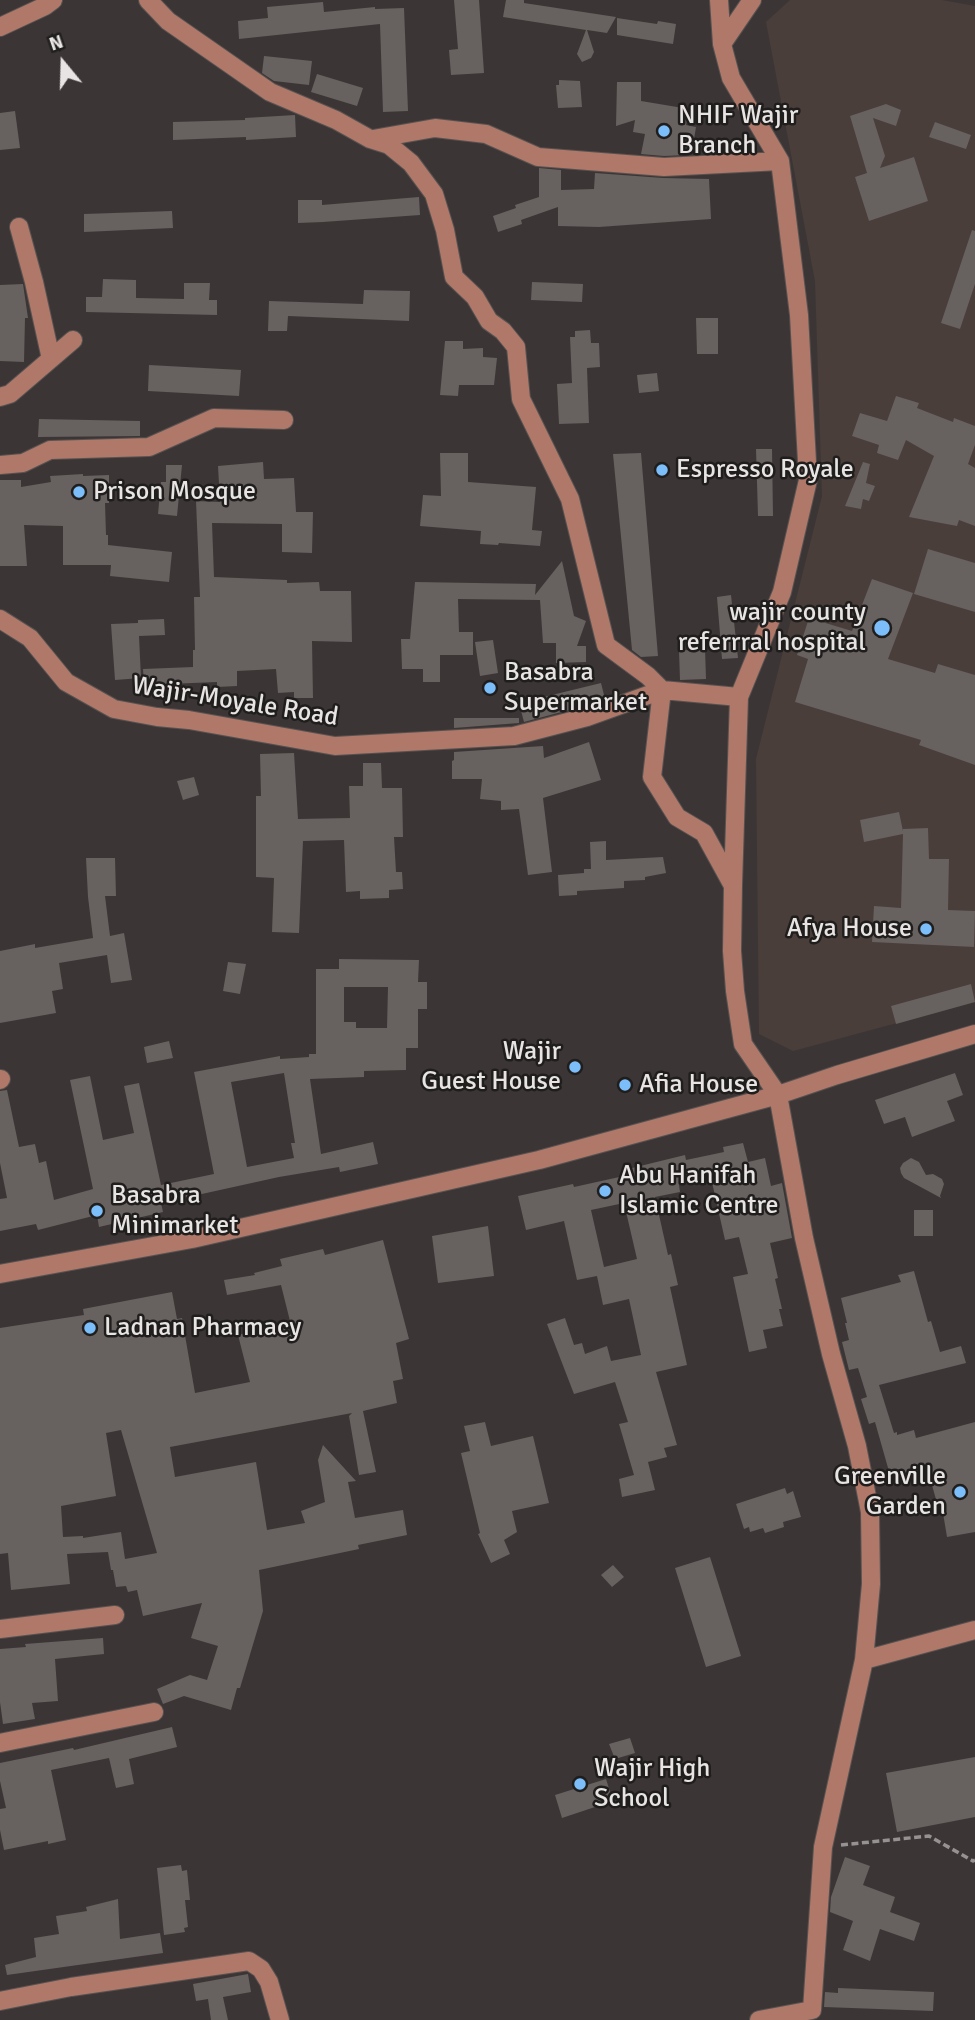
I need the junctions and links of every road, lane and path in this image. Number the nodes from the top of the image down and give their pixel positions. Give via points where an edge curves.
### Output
1 (53, 0) edge
2 (148, 0) edge
3 (719, 0) edge
4 (752, 0) edge
5 (0, 27) edge
6 (722, 44) junction
7 (370, 139) junction
8 (780, 161) junction
9 (19, 227) dead end
10 (73, 340) dead end
11 (51, 359) junction
12 (0, 397) edge
13 (284, 420) dead end
14 (0, 466) edge
15 (0, 619) edge
16 (662, 690) junction
17 (739, 697) junction
18 (733, 885) junction
19 (975, 1034) edge
20 (778, 1095) junction
21 (0, 1274) edge
22 (115, 1615) dead end
23 (0, 1629) edge
24 (975, 1630) edge
25 (864, 1660) junction
26 (154, 1712) dead end
27 (0, 1743) edge
28 (823, 1847) junction
29 (975, 1860) edge
30 (0, 2001) edge
31 (810, 2015) edge
32 (280, 2020) edge
33 (759, 2020) edge

1 - 5 street
2 - 7 street via 168,21 270,92
3 - 6 street
4 - 6 street
6 - 8 street via 732,78
7 - 8 street via 435,128 486,134 538,157 664,167
7 - 16 street via 389,145 411,163 434,194 454,277 516,347 522,399 570,499 606,645
8 - 17 street via 799,315 808,480 782,592
9 - 11 street
10 - 11 street
11 - 12 street via 10,394
13 - 14 street via 214,418 149,447 50,450 23,463
15 - 16 street, Wajir-Moyale Road via 30,638 66,682 114,709 335,746 514,736 587,717
16 - 17 street, Wajir-Moyale Road
16 - 18 street via 652,777 677,817 704,833
17 - 18 street
18 - 20 street via 732,951 743,1044
19 - 20 street
20 - 21 street via 539,1160 332,1209
20 - 25 street via 804,1238 870,1512 871,1584
22 - 23 street
24 - 25 street
25 - 28 street
26 - 27 street
28 - 29 path via 929,1836
28 - 31 street
30 - 32 street via 249,1961 261,1969 268,1982
31 - 33 street

